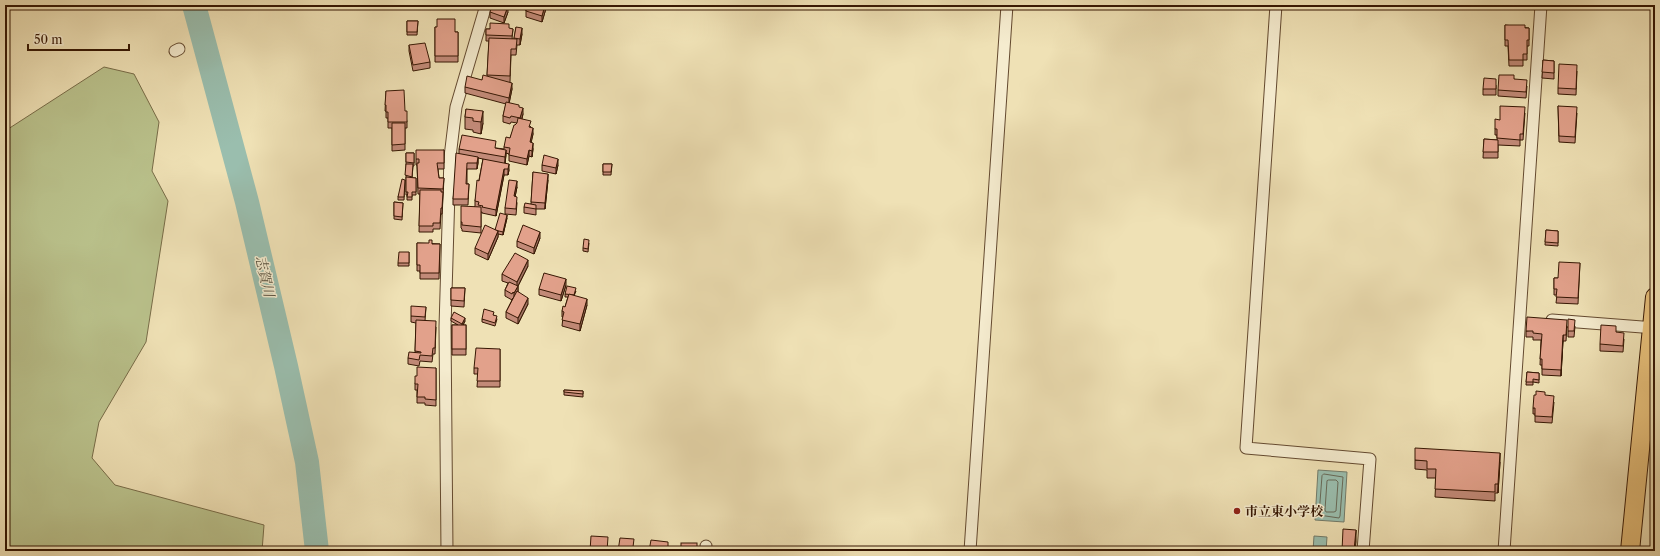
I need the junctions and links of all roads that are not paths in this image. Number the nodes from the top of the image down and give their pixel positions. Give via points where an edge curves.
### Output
1 (486, 5) edge
2 (1006, 5) edge
3 (1276, 5) edge
4 (1541, 5) edge
5 (1655, 297) edge
6 (1543, 319) edge
7 (1653, 328) edge
8 (447, 551) edge
9 (970, 551) edge
10 (1363, 551) edge
11 (1504, 551) edge
12 (1630, 551) edge

1 - 8 street via 456,107 450,156 446,327
2 - 9 street
3 - 10 street via 1246,448 1370,459
4 - 11 street via 1524,317
5 - 7 main road
6 - 7 street
7 - 12 main road

